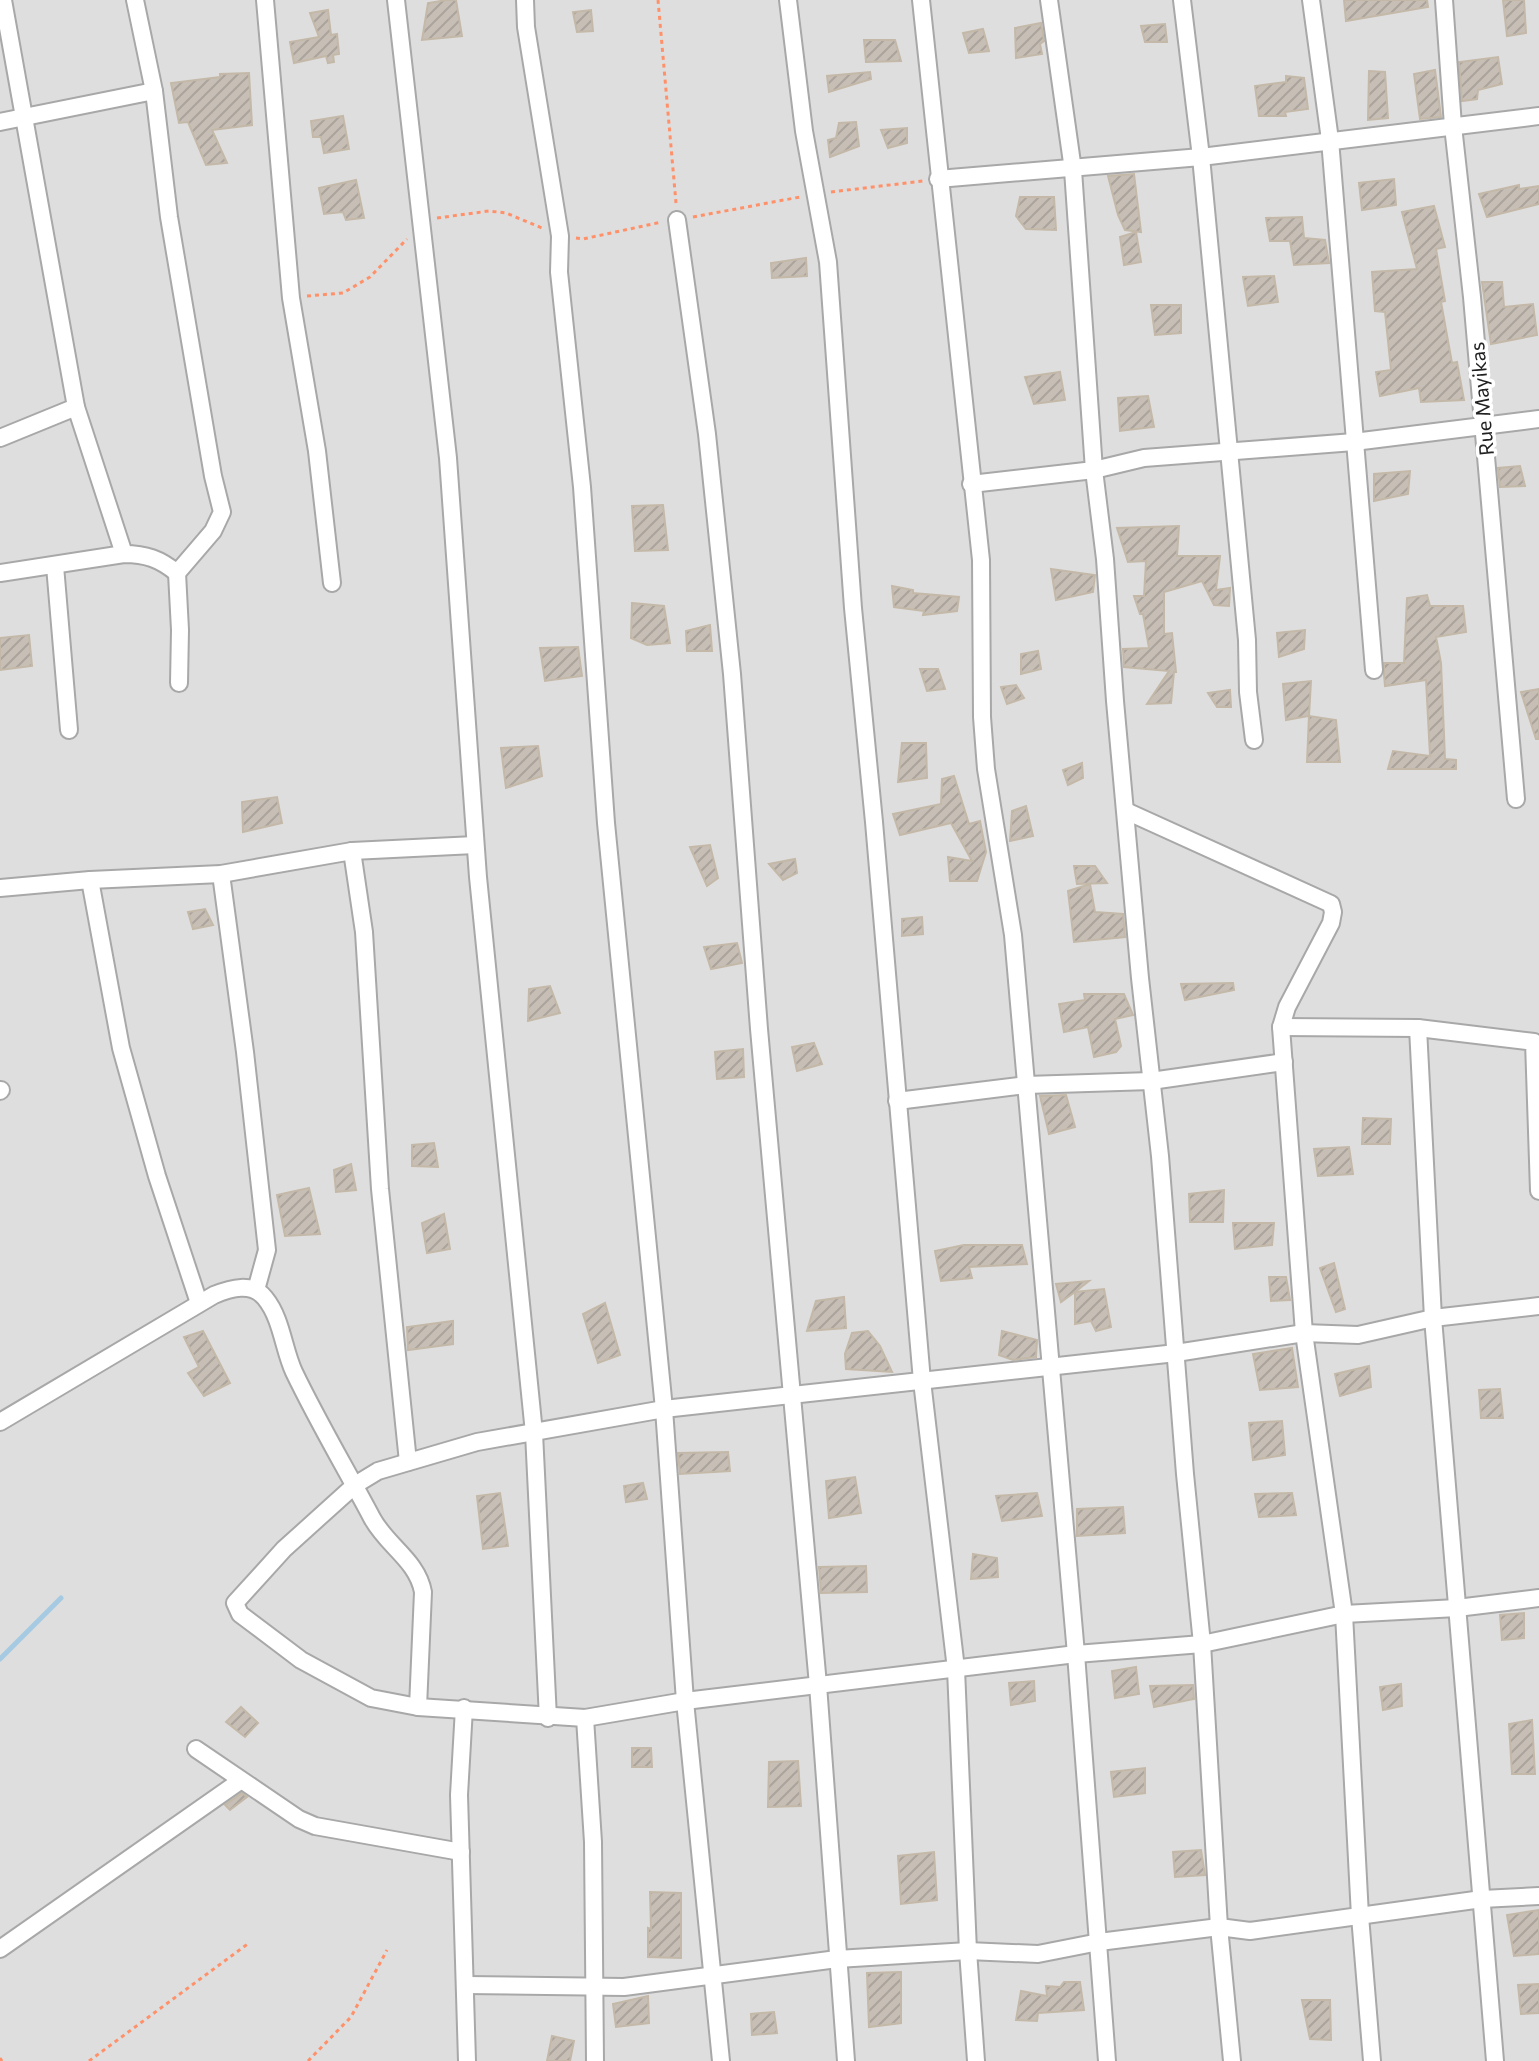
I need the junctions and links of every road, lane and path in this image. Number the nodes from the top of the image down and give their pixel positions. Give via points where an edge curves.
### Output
1 (3, 0) edge
2 (135, 0) edge
3 (265, 0) edge
4 (396, 0) edge
5 (525, 0) edge
6 (658, 0) edge
7 (788, 0) edge
8 (921, 0) edge
9 (1049, 0) edge
10 (1182, 0) edge
11 (1311, 0) edge
12 (1444, 0) edge
13 (154, 91) junction
14 (1539, 116) edge
15 (26, 118) junction
16 (0, 122) edge
17 (1453, 126) junction
18 (1330, 140) junction
19 (1201, 157) junction
20 (1073, 170) junction
21 (938, 179) junction
22 (817, 194) junction
23 (422, 220) junction
24 (677, 220) junction
25 (560, 236) junction
26 (291, 298) junction
27 (76, 407) junction
28 (1539, 419) edge
29 (1484, 427) junction
30 (0, 438) edge
31 (1354, 442) junction
32 (1229, 452) junction
33 (1094, 470) junction
34 (971, 484) junction
35 (124, 554) junction
36 (55, 566) junction
37 (0, 573) edge
38 (177, 573) junction
39 (332, 583) dead end
40 (1374, 670) dead end
41 (179, 683) dead end
42 (69, 730) dead end
43 (1254, 740) dead end
44 (1516, 799) dead end
45 (1126, 811) junction
46 (475, 845) junction
47 (352, 851) junction
48 (221, 874) junction
49 (90, 880) junction
50 (0, 888) edge
51 (1281, 1027) junction
52 (1418, 1028) junction
53 (1284, 1062) junction
54 (1151, 1081) junction
55 (1026, 1085) junction
56 (897, 1101) junction
57 (1539, 1191) edge
58 (256, 1290) junction
59 (199, 1303) junction
60 (1539, 1306) edge
61 (1433, 1318) junction
62 (1304, 1333) junction
63 (1176, 1353) junction
64 (1050, 1366) junction
65 (922, 1381) junction
66 (793, 1395) junction
67 (664, 1409) junction
68 (0, 1422) edge
69 (534, 1433) junction
70 (408, 1462) junction
71 (355, 1485) junction
72 (1539, 1598) edge
73 (1457, 1608) junction
74 (1344, 1614) junction
75 (1202, 1644) junction
76 (1076, 1654) junction
77 (956, 1669) junction
78 (818, 1685) junction
79 (685, 1701) junction
80 (418, 1707) junction
81 (464, 1708) junction
82 (548, 1718) junction
83 (585, 1718) junction
84 (196, 1749) dead end
85 (240, 1781) junction
86 (461, 1852) junction
87 (1539, 1896) edge
88 (1482, 1899) junction
89 (1360, 1916) junction
90 (1219, 1927) junction
91 (1099, 1942) junction
92 (249, 1943) dead end
93 (0, 1949) edge
94 (387, 1950) dead end
95 (968, 1951) junction
96 (837, 1959) junction
97 (714, 1976) junction
98 (465, 1985) junction
99 (594, 1988) junction
100 (89, 2061) edge
101 (308, 2061) edge
102 (467, 2061) edge
103 (595, 2061) edge
104 (721, 2061) edge
105 (846, 2061) edge
106 (976, 2061) edge
107 (1107, 2061) edge
108 (1232, 2061) edge
109 (1372, 2061) edge
110 (1495, 2061) edge

1 - 15 street
2 - 13 street
3 - 26 street
4 - 23 street
5 - 25 street
6 - 24 path
7 - 22 street
8 - 21 street
9 - 20 street
10 - 19 street
11 - 18 street
12 - 17 street, Rue Mayikas
13 - 15 street
13 - 38 street via 169,217 222,512 213,531
14 - 17 street
15 - 16 street
15 - 27 street
17 - 18 street
17 - 29 street, Rue Mayikas
18 - 19 street
18 - 31 street
19 - 20 street
19 - 32 street
20 - 21 street
20 - 33 street
21 - 22 path
21 - 34 street
22 - 24 path
22 - 56 street via 828,262
23 - 25 path via 489,211
23 - 26 path via 370,277 343,293
23 - 46 street via 448,458
24 - 25 path via 583,239
24 - 66 street via 707,434 732,674
25 - 67 street via 606,823
26 - 39 street
27 - 30 street
27 - 35 street
28 - 29 street
29 - 31 street
29 - 44 street, Rue Mayikas
31 - 32 street
31 - 40 street
32 - 33 street via 1144,458
32 - 43 street
33 - 34 street
33 - 45 street
34 - 55 street via 981,560 986,769 1013,935
35 - 36 street
35 - 38 street via 161,560
36 - 37 street
36 - 42 street
38 - 41 street
45 - 51 street via 1331,904 1331,923
45 - 54 street
46 - 47 street
46 - 69 street
47 - 48 street
47 - 70 street via 364,932 380,1189
48 - 49 street
48 - 58 street via 267,1250
49 - 50 street
49 - 59 street via 121,1048
51 - 52 street
51 - 53 street
52 - 57 street via 1534,1042
52 - 61 street
53 - 54 street
53 - 62 street
54 - 55 street
54 - 63 street
55 - 56 street
55 - 64 street
56 - 65 street
58 - 59 street via 227,1290
58 - 71 street via 271,1307 292,1368
59 - 68 street
60 - 61 street
61 - 62 street via 1358,1335
61 - 73 street
62 - 63 street
62 - 74 street
63 - 64 street
63 - 75 street
64 - 65 street
64 - 76 street
65 - 66 street
65 - 77 street
66 - 67 street
66 - 78 street
67 - 69 street
67 - 79 street
69 - 70 street via 477,1442
69 - 82 street
70 - 71 street
71 - 80 street via 375,1523 421,1580
71 - 80 street via 284,1549 235,1603 240,1614 323,1674 371,1698
72 - 73 street
73 - 74 street
73 - 88 street
74 - 75 street
74 - 89 street
75 - 76 street
75 - 90 street
76 - 77 street
76 - 91 street
77 - 78 street
77 - 95 street
78 - 79 street
78 - 96 street
79 - 83 street
79 - 97 street
80 - 81 street
81 - 82 street
81 - 86 street
82 - 83 street
83 - 99 street
84 - 85 street
85 - 86 street via 315,1826
85 - 93 street
86 - 98 street
87 - 88 street
88 - 89 street
88 - 110 street
89 - 90 street via 1250,1931
89 - 109 street
90 - 91 street
90 - 108 street
91 - 95 street via 1038,1954
91 - 107 street
92 - 100 path
94 - 101 path via 351,2017
95 - 96 street
95 - 106 street
96 - 97 street
96 - 105 street
97 - 99 street
97 - 104 street
98 - 99 street
98 - 102 street
99 - 103 street

